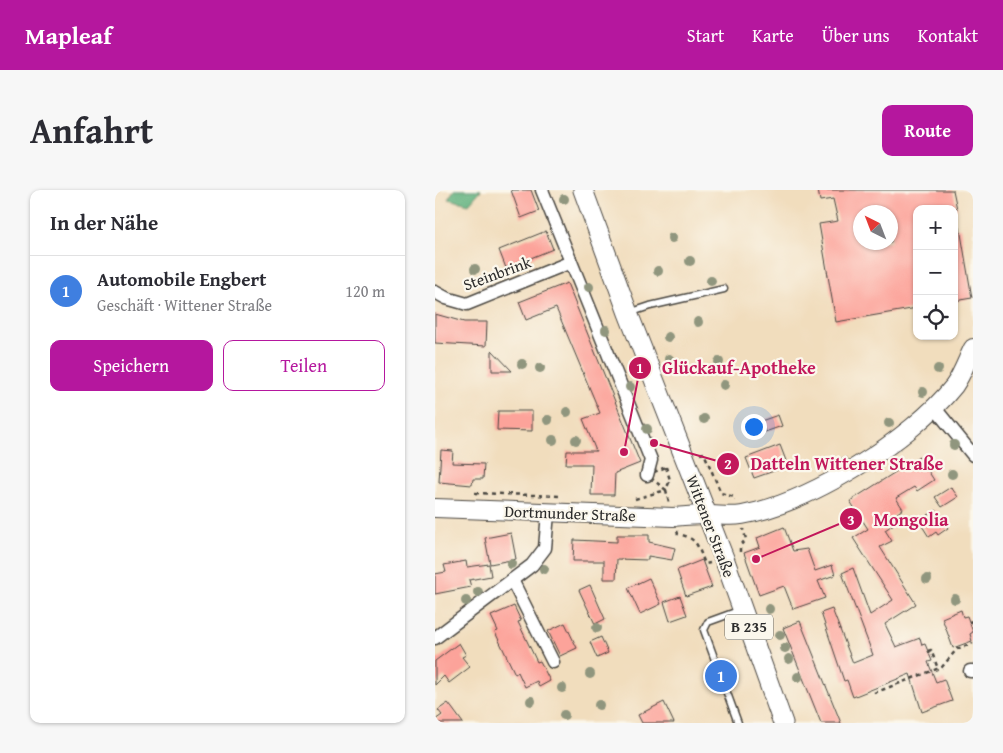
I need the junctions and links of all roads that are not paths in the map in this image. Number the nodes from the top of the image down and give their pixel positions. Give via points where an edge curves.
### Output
1 (542, 190) edge
2 (583, 190) edge
3 (571, 262) junction
4 (724, 289) dead end
5 (435, 292) edge
6 (628, 314) junction
7 (973, 348) edge
8 (967, 373) edge
9 (934, 407) junction
10 (973, 456) edge
11 (647, 476) dead end
12 (435, 508) edge
13 (548, 513) junction
14 (706, 515) junction
15 (512, 580) junction
16 (743, 609) junction
17 (435, 638) edge
18 (553, 662) dead end
19 (738, 723) edge
20 (783, 723) edge

1 - 3 street
2 - 6 main road, Wittener Straße / B 235
3 - 5 street, Steinbrink via 467,304
3 - 11 street via 651,460
4 - 6 lane
6 - 14 main road, Wittener Straße / B 235
7 - 8 main road, Dortmunder Straße
8 - 9 main road, Dortmunder Straße
9 - 10 street
9 - 14 main road, Dortmunder Straße via 898,439 853,469 777,507 739,516
12 - 13 main road, Dortmunder Straße
13 - 14 main road, Dortmunder Straße
13 - 15 street via 545,548 532,565
14 - 16 main road, Wittener Straße / B 235
15 - 17 street
15 - 18 street
16 - 19 lane via 708,622 704,630
16 - 20 main road, Wittener Straße / B 235

